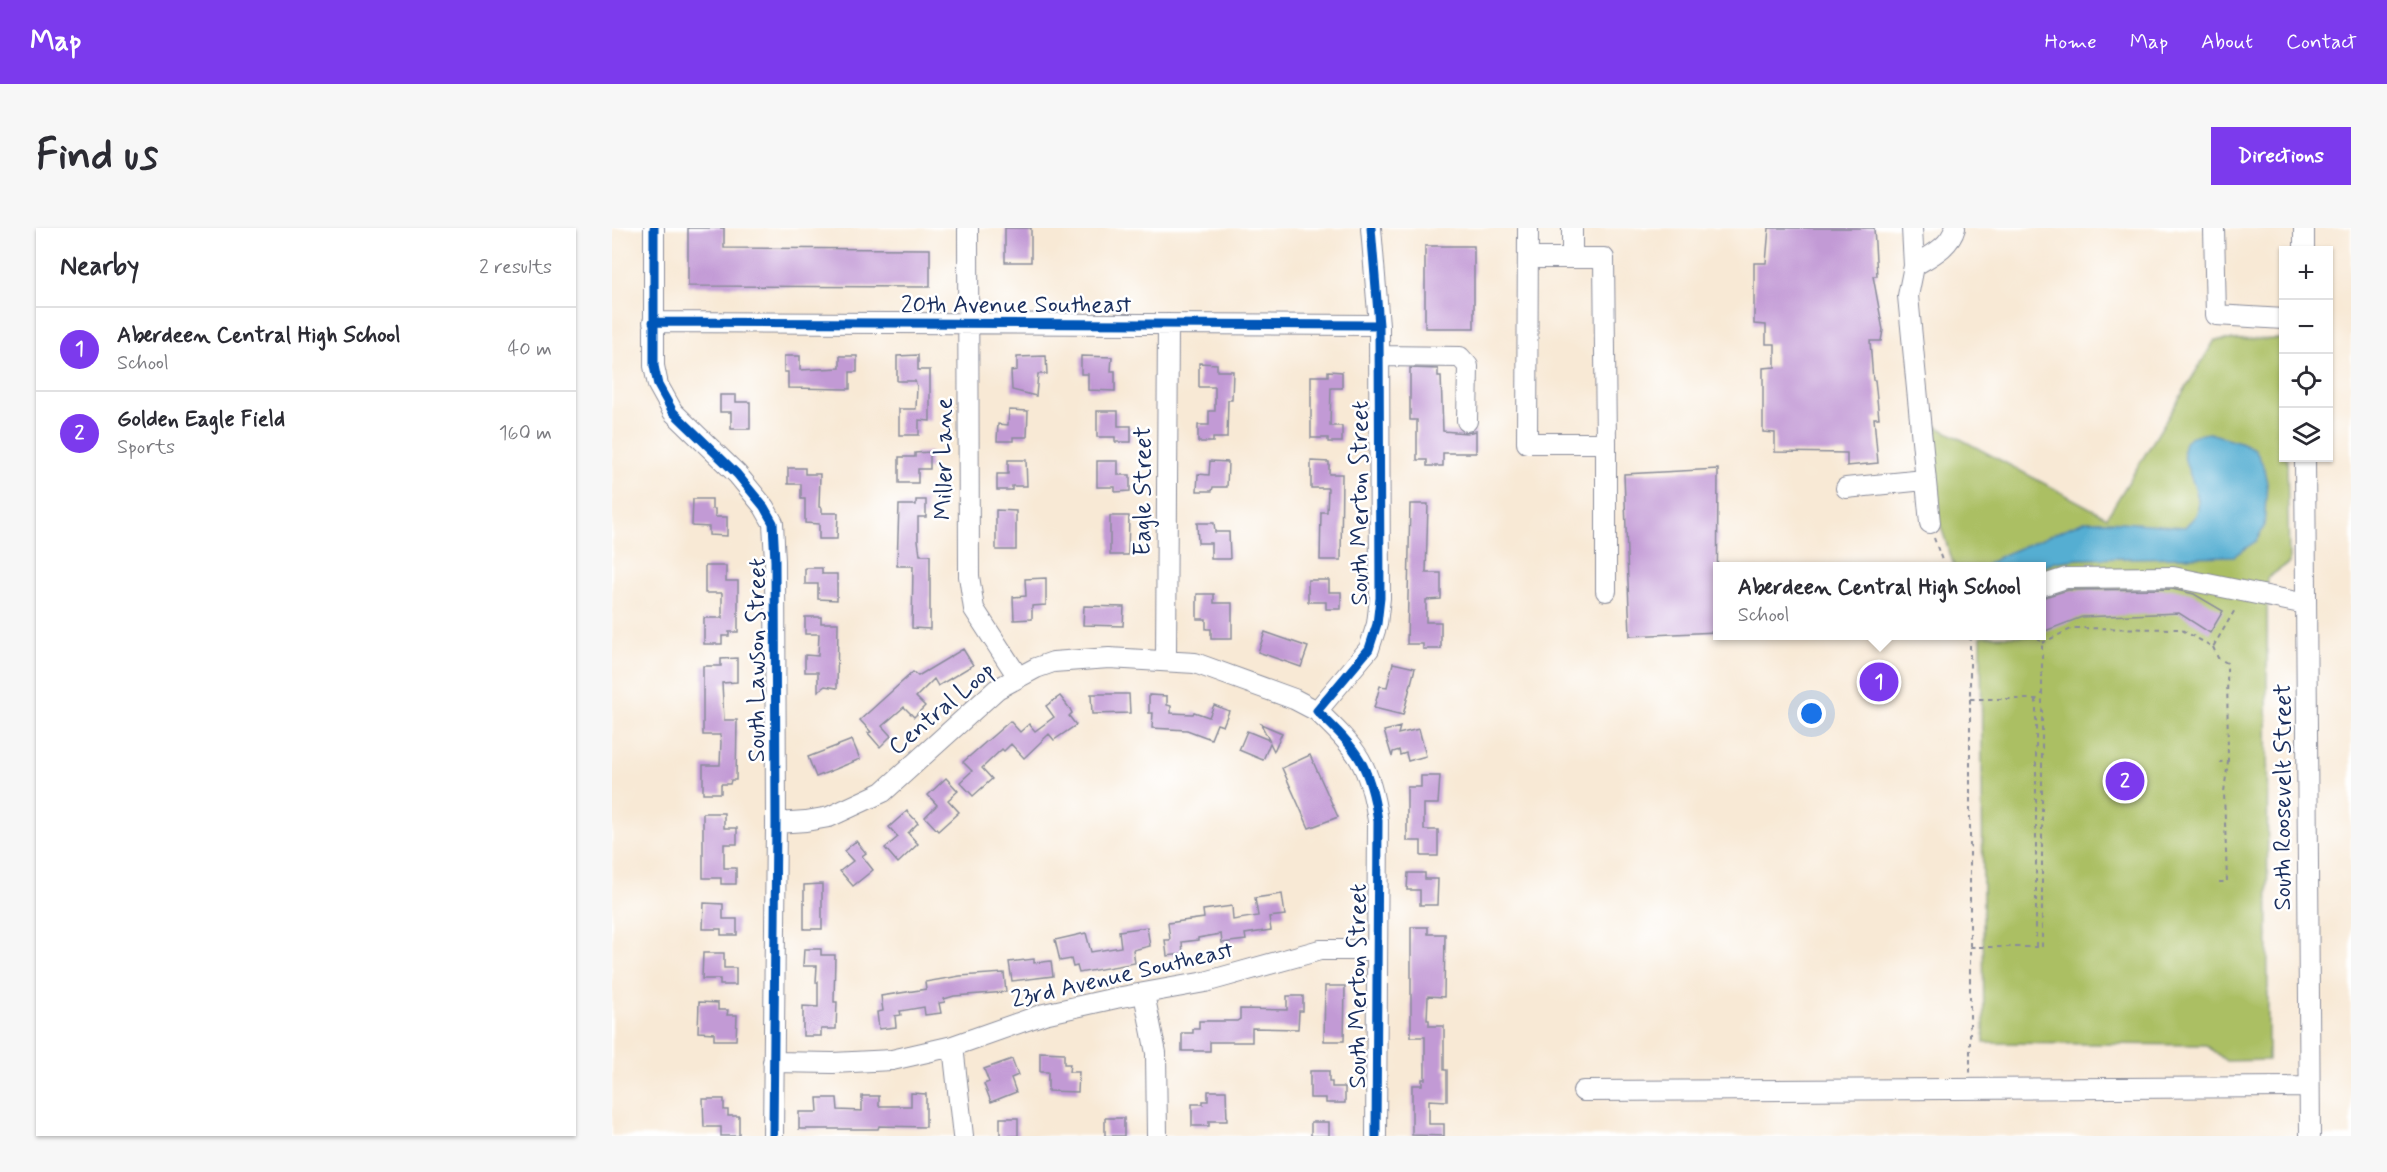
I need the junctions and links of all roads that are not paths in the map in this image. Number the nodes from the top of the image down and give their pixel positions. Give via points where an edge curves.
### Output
1 (654, 228) edge
2 (968, 228) edge
3 (1371, 228) edge
4 (1528, 228) edge
5 (1572, 228) edge
6 (1912, 228) edge
7 (1955, 228) edge
8 (2214, 228) edge
9 (2304, 228) edge
10 (2304, 246) edge
11 (1528, 258) junction
12 (1572, 258) junction
13 (1914, 266) junction
14 (2279, 319) edge
15 (653, 322) junction
16 (968, 323) junction
17 (1168, 324) junction
18 (1379, 325) junction
19 (1379, 356) junction
20 (1467, 421) dead end
21 (1606, 443) junction
22 (2305, 462) edge
23 (1924, 480) junction
24 (1846, 488) dead end
25 (1930, 523) road end
26 (2046, 584) edge
27 (1606, 591) dead end
28 (2306, 604) junction
29 (1167, 659) junction
30 (1018, 677) junction
31 (1317, 711) junction
32 (776, 823) junction
33 (1377, 950) junction
34 (1144, 994) junction
35 (953, 1046) junction
36 (773, 1062) junction
37 (2309, 1087) junction
38 (1583, 1091) dead end
39 (773, 1136) edge
40 (963, 1136) edge
41 (1157, 1136) edge
42 (1376, 1136) edge
43 (2310, 1136) edge

1 - 15 street, South Lawson Street
2 - 16 street, Miller Lane
3 - 18 street, South Merton Street
4 - 11 street
5 - 12 street
6 - 13 street
7 - 13 street via 1946,245
8 - 14 street via 2216,315
9 - 10 street
11 - 12 street
11 - 21 street via 1527,443
12 - 21 street via 1604,258
13 - 23 street via 1908,296
15 - 16 street, 20th Avenue Southeast
15 - 32 street, South Lawson Street via 654,366 664,398 682,422 755,494 772,523
16 - 17 street, 20th Avenue Southeast
16 - 30 street, Miller Lane via 971,596 974,609
17 - 18 street, 20th Avenue Southeast
17 - 29 street, Eagle Street
18 - 19 street, South Merton Street
19 - 20 street via 1460,357 1468,366
19 - 31 street, South Merton Street via 1377,624 1369,649
21 - 27 street
22 - 28 street, South Roosevelt Street
23 - 24 street
23 - 25 street
26 - 28 street via 2066,578 2173,577
28 - 37 street, South Roosevelt Street
29 - 30 street, Central Loop via 1053,662
29 - 31 street, Central Loop via 1231,674
30 - 32 street, Central Loop via 978,705 883,792 829,817
31 - 33 street, South Merton Street via 1356,751 1373,791 1377,821
32 - 36 street, South Lawson Street
33 - 34 street, 23rd Avenue Southeast via 1320,950 1205,982
33 - 42 street, South Merton Street
34 - 35 street, 23rd Avenue Southeast via 1044,1014
34 - 41 street via 1156,1053
35 - 36 street, 23rd Avenue Southeast via 892,1060
35 - 40 street
36 - 39 street, South Lawson Street
37 - 38 street
37 - 43 street, South Roosevelt Street

